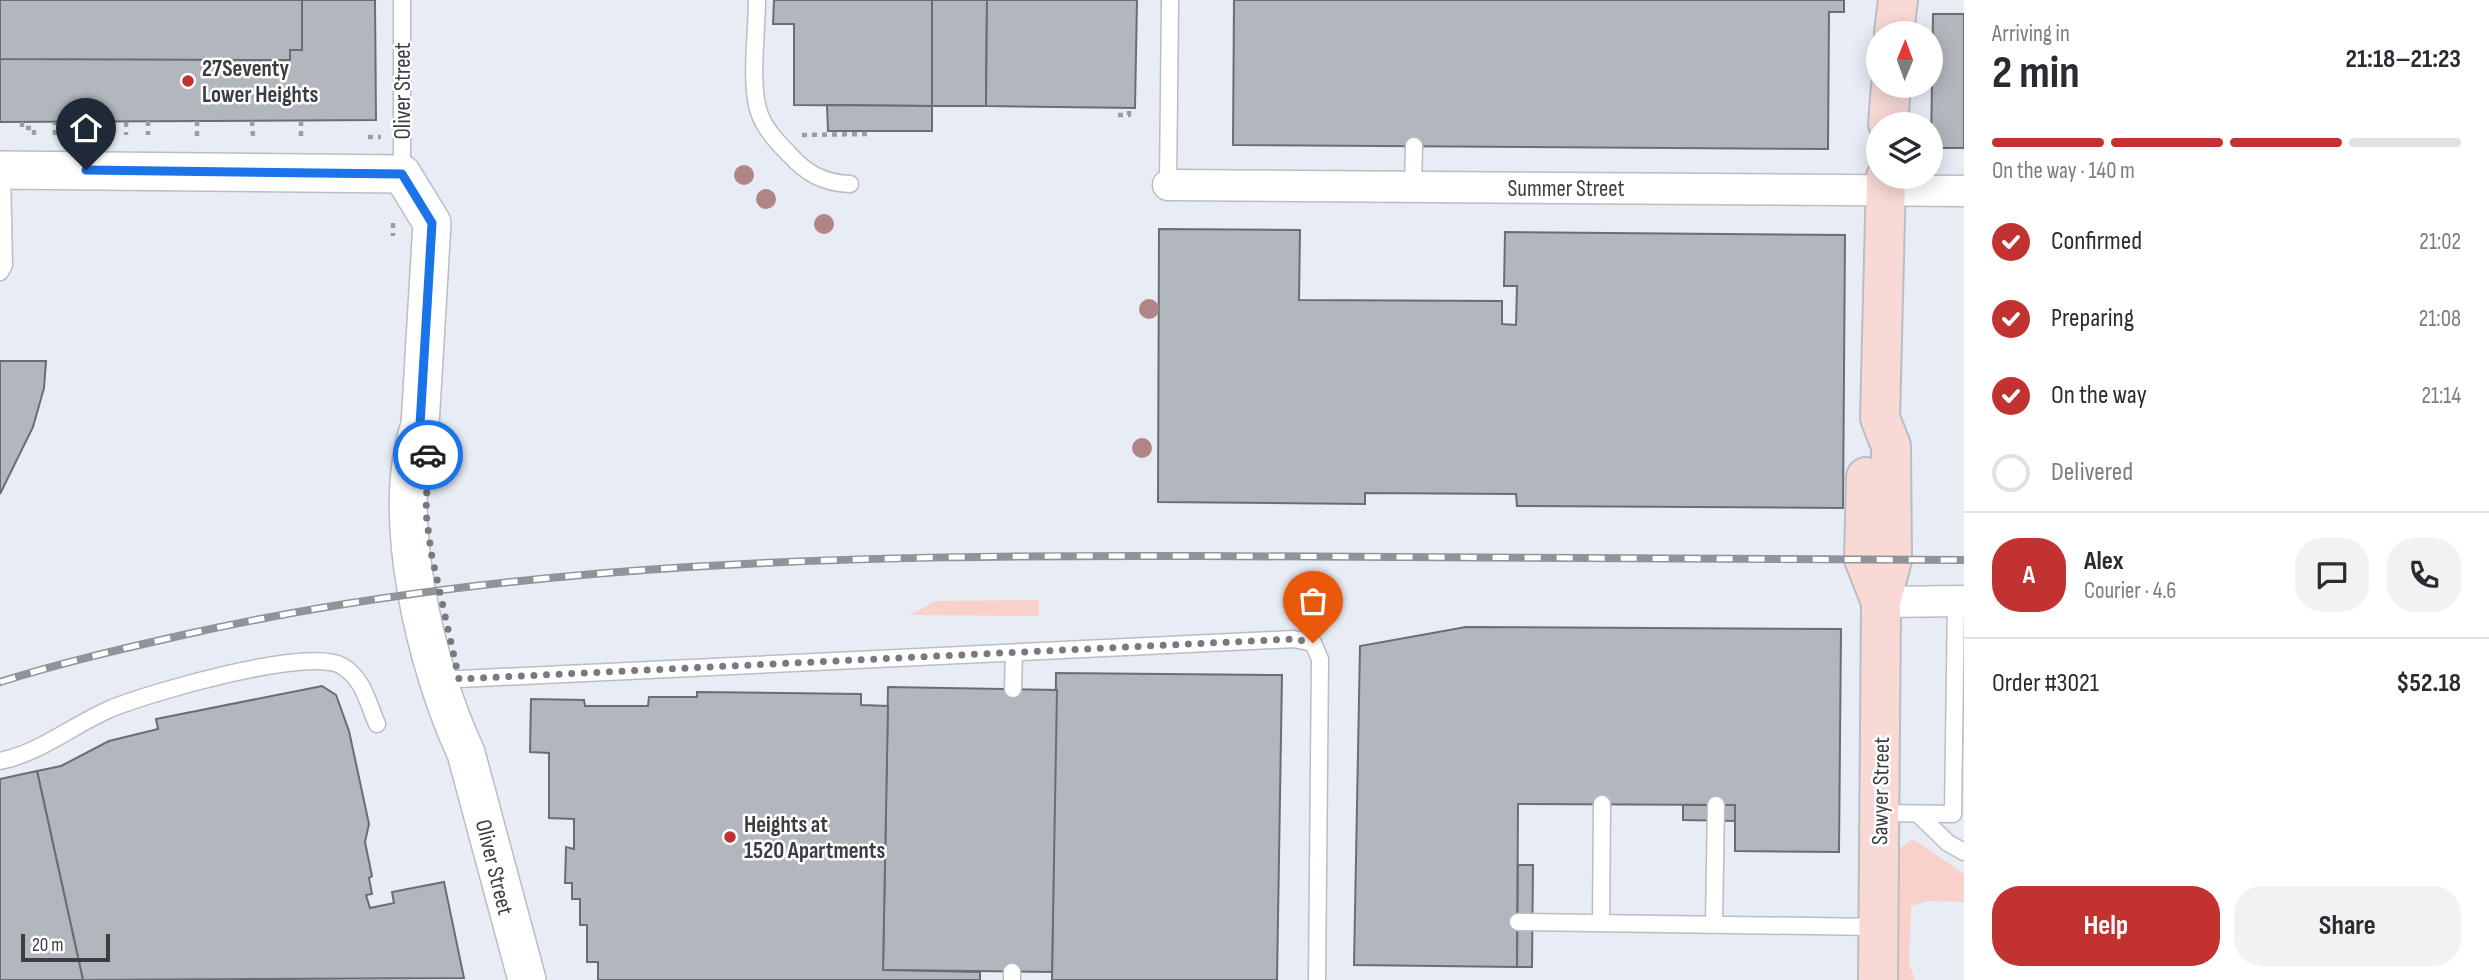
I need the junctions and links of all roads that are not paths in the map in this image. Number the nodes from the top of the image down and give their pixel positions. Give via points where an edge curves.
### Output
1 (402, 0) edge
2 (757, 0) edge
3 (1170, 0) edge
4 (1898, 0) edge
5 (1895, 21) edge
6 (1414, 146) dead end
7 (1, 170) edge
8 (402, 174) junction
9 (850, 184) dead end
10 (1866, 184) edge
11 (1168, 185) joint
12 (1413, 187) junction
13 (1885, 189) edge
14 (1941, 189) edge
15 (1964, 191) edge
16 (0, 272) edge
17 (1960, 601) edge
18 (1881, 602) junction
19 (1014, 653) junction
20 (449, 679) junction
21 (1013, 689) dead end
22 (377, 724) dead end
23 (0, 761) edge
24 (1602, 804) dead end
25 (1716, 805) dead end
26 (1880, 813) junction
27 (1918, 814) junction
28 (1964, 852) edge
29 (1518, 922) dead end
30 (1601, 923) junction
31 (1714, 925) junction
32 (1878, 927) junction
33 (527, 980) edge
34 (1317, 980) edge
35 (1878, 980) edge

1 - 8 lane, Oliver Street
2 - 9 lane via 758,111 771,135 799,165 821,180
3 - 11 lane
4 - 5 main road
6 - 12 lane
7 - 8 street
7 - 16 lane via 5,265
8 - 20 street, Oliver Street via 432,223 420,425 428,453 426,513
10 - 12 street, Summer Street
11 - 12 street, Summer Street
13 - 18 main road, Sawyer Street via 1880,418 1891,446 1892,560
14 - 15 street, Summer Street
17 - 18 street
17 - 27 lane via 1953,814
18 - 26 main road, Sawyer Street
19 - 20 lane
19 - 21 lane
19 - 34 lane via 1294,639 1313,643 1320,659
20 - 33 street, Oliver Street via 468,716 466,753
22 - 23 lane via 359,679 341,665 317,660 214,676 111,709 37,749
24 - 30 lane
25 - 31 lane
26 - 27 lane
26 - 32 main road, Sawyer Street
27 - 28 lane
29 - 30 lane
30 - 31 lane
31 - 32 lane
32 - 35 main road, Sawyer Street

